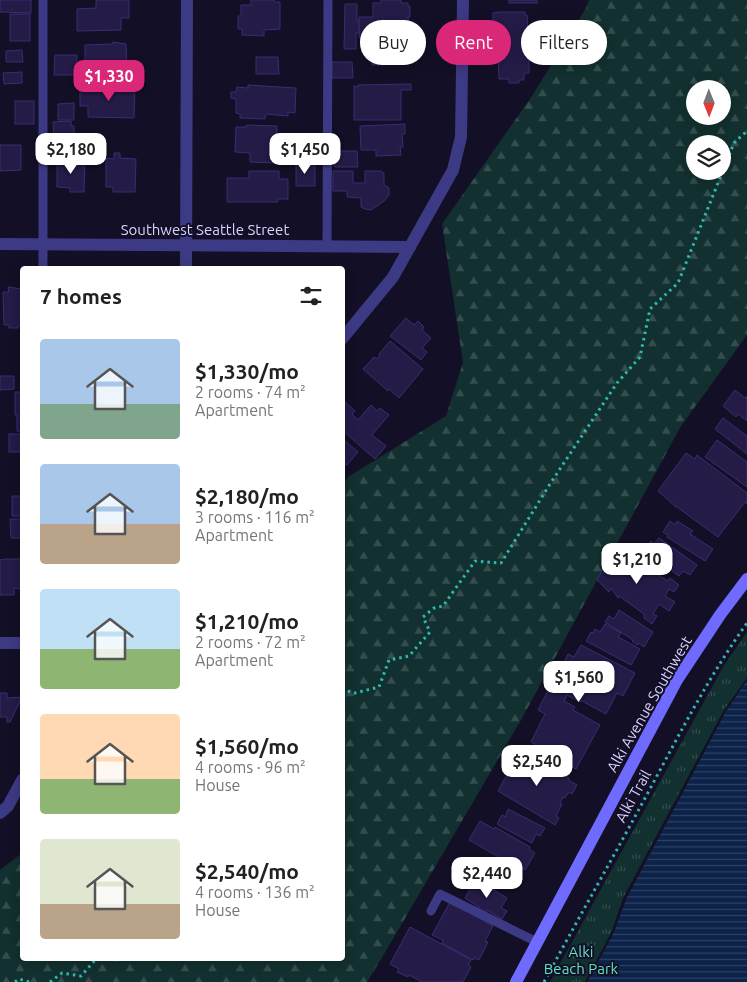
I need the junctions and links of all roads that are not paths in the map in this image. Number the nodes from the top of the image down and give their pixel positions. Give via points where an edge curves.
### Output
1 (43, 0) edge
2 (187, 0) edge
3 (328, 0) edge
4 (463, 0) edge
5 (0, 244) edge
6 (44, 244) junction
7 (186, 245) junction
8 (326, 246) junction
9 (410, 247) junction
10 (43, 266) edge
11 (186, 266) edge
12 (345, 335) edge
13 (747, 580) edge
14 (0, 643) edge
15 (20, 643) edge
16 (20, 784) edge
17 (0, 813) edge
18 (431, 911) dead end
19 (537, 942) junction
20 (516, 982) edge

1 - 6 lane
2 - 7 street
3 - 8 lane
4 - 9 street via 461,137 453,170
5 - 6 street, Southwest Seattle Street
6 - 7 street, Southwest Seattle Street
6 - 10 lane
7 - 8 street, Southwest Seattle Street
7 - 11 street
8 - 9 street, Southwest Seattle Street
9 - 12 street via 393,277
13 - 19 main road, Alki Avenue Southwest via 677,680
14 - 15 street
16 - 17 street via 8,806
18 - 19 lane via 440,894
19 - 20 main road, Alki Avenue Southwest

